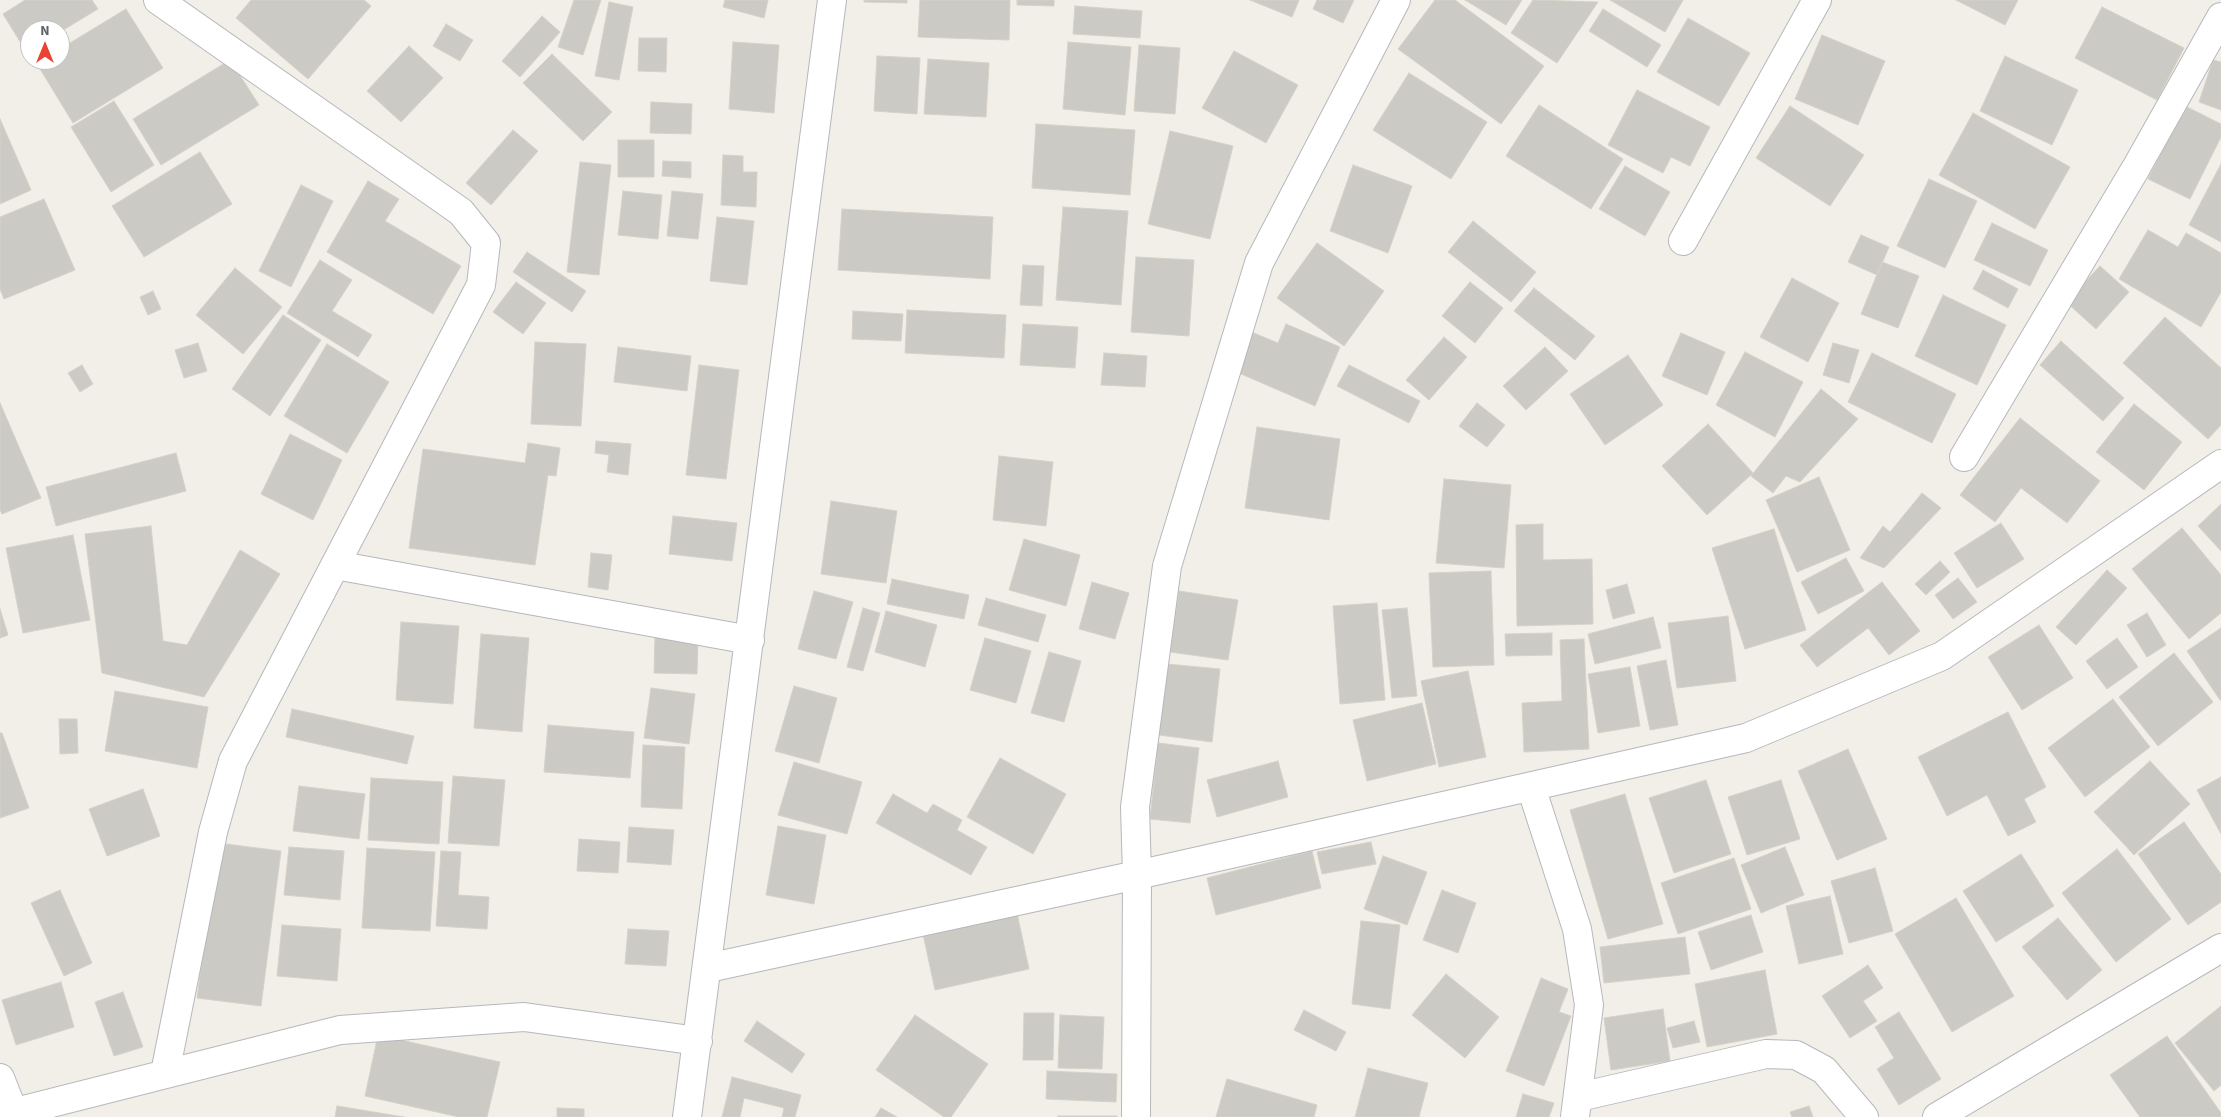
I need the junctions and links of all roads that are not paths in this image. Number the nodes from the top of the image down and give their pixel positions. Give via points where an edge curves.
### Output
1 (158, 0) edge
2 (832, 0) edge
3 (1396, 0) edge
4 (1817, 0) edge
5 (2215, 0) edge
6 (2221, 3) edge
7 (2221, 17) edge
8 (1682, 242) dead end
9 (1964, 457) dead end
10 (2221, 464) edge
11 (335, 565) junction
12 (750, 640) junction
13 (1531, 787) junction
14 (1137, 876) junction
15 (2221, 948) edge
16 (708, 968) junction
17 (698, 1041) junction
18 (166, 1073) junction
19 (0, 1078) edge
20 (1577, 1107) edge
21 (7, 1113) edge
22 (687, 1117) edge
23 (1136, 1117) edge
24 (1864, 1117) edge
25 (1937, 1117) edge

1 - 11 street via 461,212 486,243 481,285
2 - 12 street
3 - 14 street via 1260,263 1167,566 1135,807
4 - 8 street
5 - 6 street
7 - 9 street via 2136,168
10 - 13 street via 1942,656 1746,738
11 - 12 street
11 - 18 street via 234,761 213,832
12 - 16 street
13 - 14 street
13 - 20 street via 1577,929 1589,1005
14 - 16 street
14 - 23 street
15 - 25 street
16 - 17 street
17 - 18 street via 524,1017 340,1030
17 - 22 street
18 - 21 street
19 - 21 street
20 - 24 street via 1766,1054 1796,1055 1824,1070

